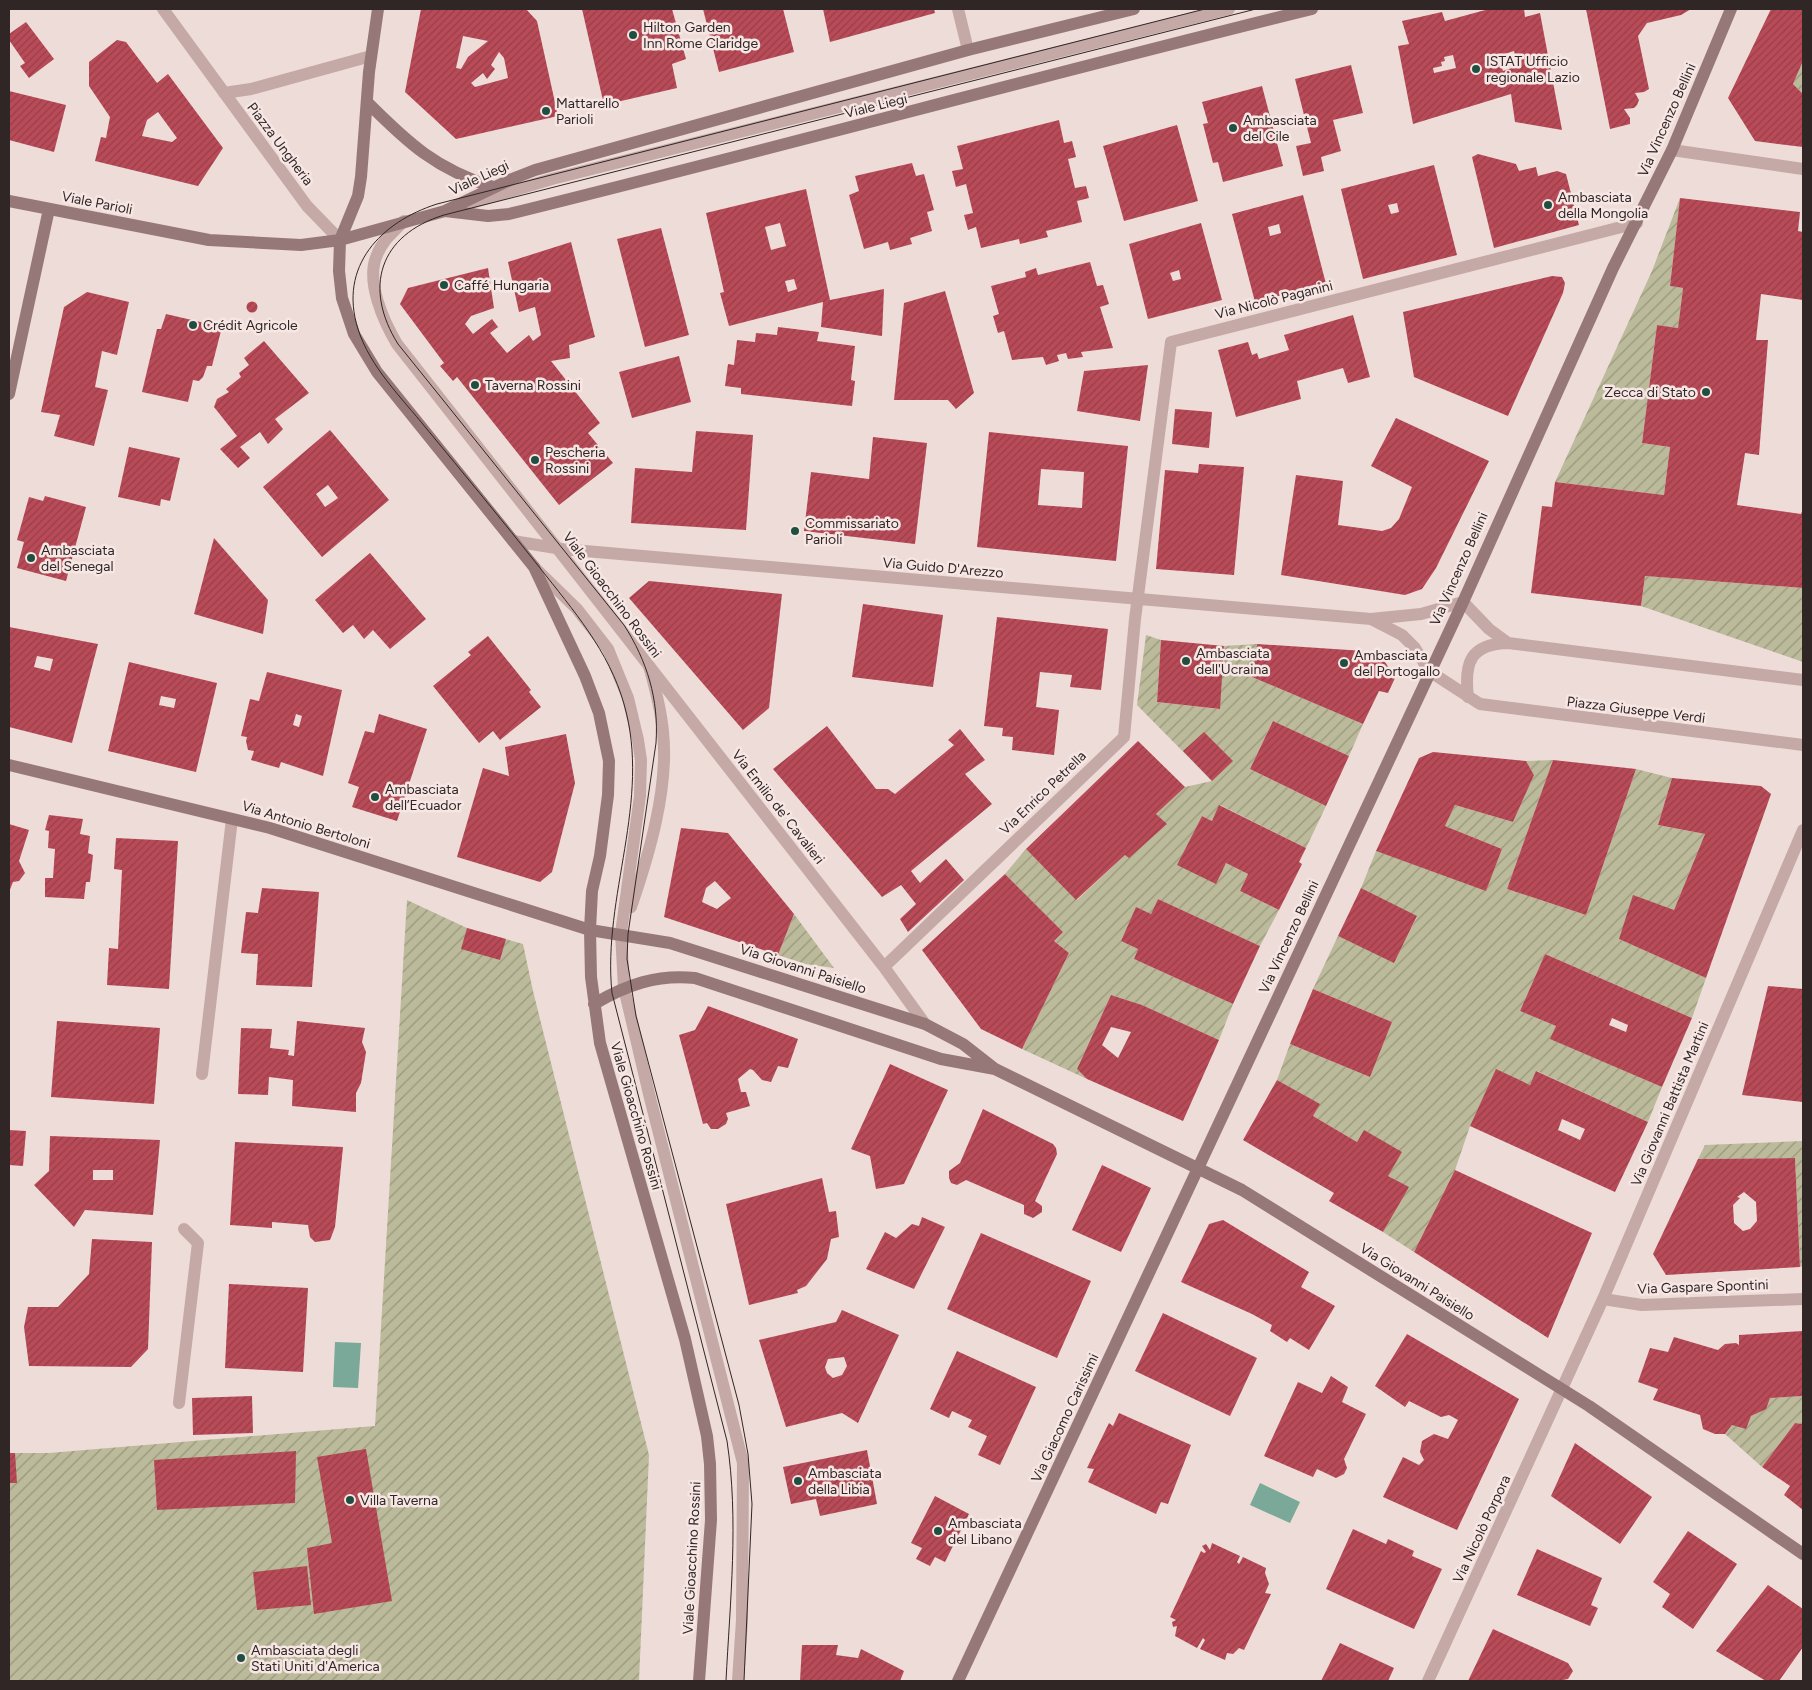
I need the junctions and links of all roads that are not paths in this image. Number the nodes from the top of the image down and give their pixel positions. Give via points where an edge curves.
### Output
1 (163, 9) edge
2 (378, 9) edge
3 (958, 9) edge
4 (1134, 9) edge
5 (1229, 9) edge
6 (1312, 9) edge
7 (1731, 9) edge
8 (968, 50) junction
9 (371, 56) junction
10 (224, 93) junction
11 (367, 102) junction
12 (1672, 150) junction
13 (1803, 169) edge
14 (493, 187) junction
15 (9, 201) edge
16 (48, 209) junction
17 (445, 211) junction
18 (404, 221) junction
19 (1637, 223) junction
20 (340, 240) junction
21 (9, 394) edge
22 (514, 541) junction
23 (557, 548) junction
24 (534, 567) junction
25 (1138, 600) junction
26 (1463, 602) junction
27 (1372, 619) junction
28 (1508, 643) junction
29 (648, 664) junction
30 (1430, 671) junction
31 (1803, 680) edge
32 (1468, 697) junction
33 (1803, 745) edge
34 (9, 765) edge
35 (232, 818) junction
36 (1803, 830) edge
37 (590, 930) junction
38 (621, 933) junction
39 (884, 967) junction
40 (624, 988) junction
41 (594, 1004) junction
42 (925, 1024) junction
43 (995, 1069) junction
44 (202, 1074) dead end
45 (1198, 1168) junction
46 (184, 1229) dead end
47 (1603, 1299) junction
48 (1803, 1299) edge
49 (1563, 1390) junction
50 (179, 1403) dead end
51 (1803, 1554) edge
52 (699, 1681) edge
53 (738, 1681) edge
54 (958, 1681) edge
55 (1428, 1681) edge

1 - 10 street, Piazza Ungheria
2 - 9 street
3 - 8 street
4 - 8 street, Viale Liegi
5 - 17 street, Viale Liegi via 552,179
6 - 17 street, Viale Liegi via 509,214 488,216
7 - 12 street, Via Vincenzo Bellini
8 - 14 street, Viale Liegi via 535,170
9 - 10 street via 251,89
9 - 11 street
10 - 20 street, Piazza Ungheria via 307,206
11 - 14 street via 431,160 458,175
11 - 20 street via 358,196
12 - 13 street
12 - 19 street, Via Vincenzo Bellini
14 - 17 street, Viale Liegi
15 - 16 street, Viale Parioli
16 - 20 street, Viale Parioli via 209,240 269,245
16 - 21 street
17 - 18 street
18 - 20 street
18 - 23 street, Viale Gioacchino Rossini via 381,247 374,265 373,274 385,324 397,344
19 - 25 street, Via Nicolò Paganini via 1171,342
19 - 26 street, Via Vincenzo Bellini via 1609,277
20 - 22 street, Viale Gioacchino Rossini via 342,298 361,346 392,393
22 - 23 street, Via Guido D'Arezzo
22 - 24 street, Viale Gioacchino Rossini
23 - 25 street, Via Guido D'Arezzo
23 - 29 street, Viale Gioacchino Rossini
24 - 37 street, Viale Gioacchino Rossini via 585,676 600,713 607,745 606,812 592,891
24 - 38 street, Viale Gioacchino Rossini via 577,609 608,649 628,698 634,723 641,760 640,796
25 - 27 street, Via Guido D'Arezzo
25 - 39 street, Via Enrico Petrella via 1124,736
26 - 27 street, Via Guido D'Arezzo via 1421,614
26 - 28 street via 1488,629
26 - 30 street, Via Vincenzo Bellini
27 - 30 street, Via Guido D'Arezzo via 1408,640
28 - 31 street
28 - 32 street via 1494,644 1473,655 1466,671
29 - 38 street, Viale Gioacchino Rossini via 663,733 663,774 646,858
29 - 39 street, Via Emilio de' Cavalieri
30 - 32 street, Piazza Giuseppe Verdi
30 - 45 street, Via Vincenzo Bellini
32 - 33 street, Piazza Giuseppe Verdi via 1480,704 1506,709
34 - 35 street, Via Antonio Bertoloni
35 - 37 street, Via Antonio Bertoloni
35 - 44 street
36 - 47 street, Via Giovanni Battista Martini
37 - 38 street, Via Giovanni Paisiello
37 - 41 street, Viale Gioacchino Rossini
38 - 40 street, Viale Gioacchino Rossini
38 - 42 street, Via Giovanni Paisiello via 670,943
39 - 42 street, Via Emilio de' Cavalieri
40 - 41 street, Via Giovanni Paisiello
40 - 43 street, Via Giovanni Paisiello via 670,976 695,978 941,1059
40 - 53 street, Viale Gioacchino Rossini via 744,1463
41 - 52 street, Viale Gioacchino Rossini via 600,1043 684,1339 707,1436 711,1520
42 - 43 street, Via Giovanni Paisiello via 963,1044
43 - 45 street, Via Giovanni Paisiello
45 - 49 street, Via Giovanni Paisiello via 1242,1190
45 - 54 street, Via Giacomo Carissimi
46 - 50 street via 198,1243
47 - 48 street, Via Gaspare Spontini via 1642,1305
47 - 49 street, Via Giovanni Battista Martini
49 - 51 street, Via Giovanni Paisiello
49 - 55 street, Via Nicolò Porpora

